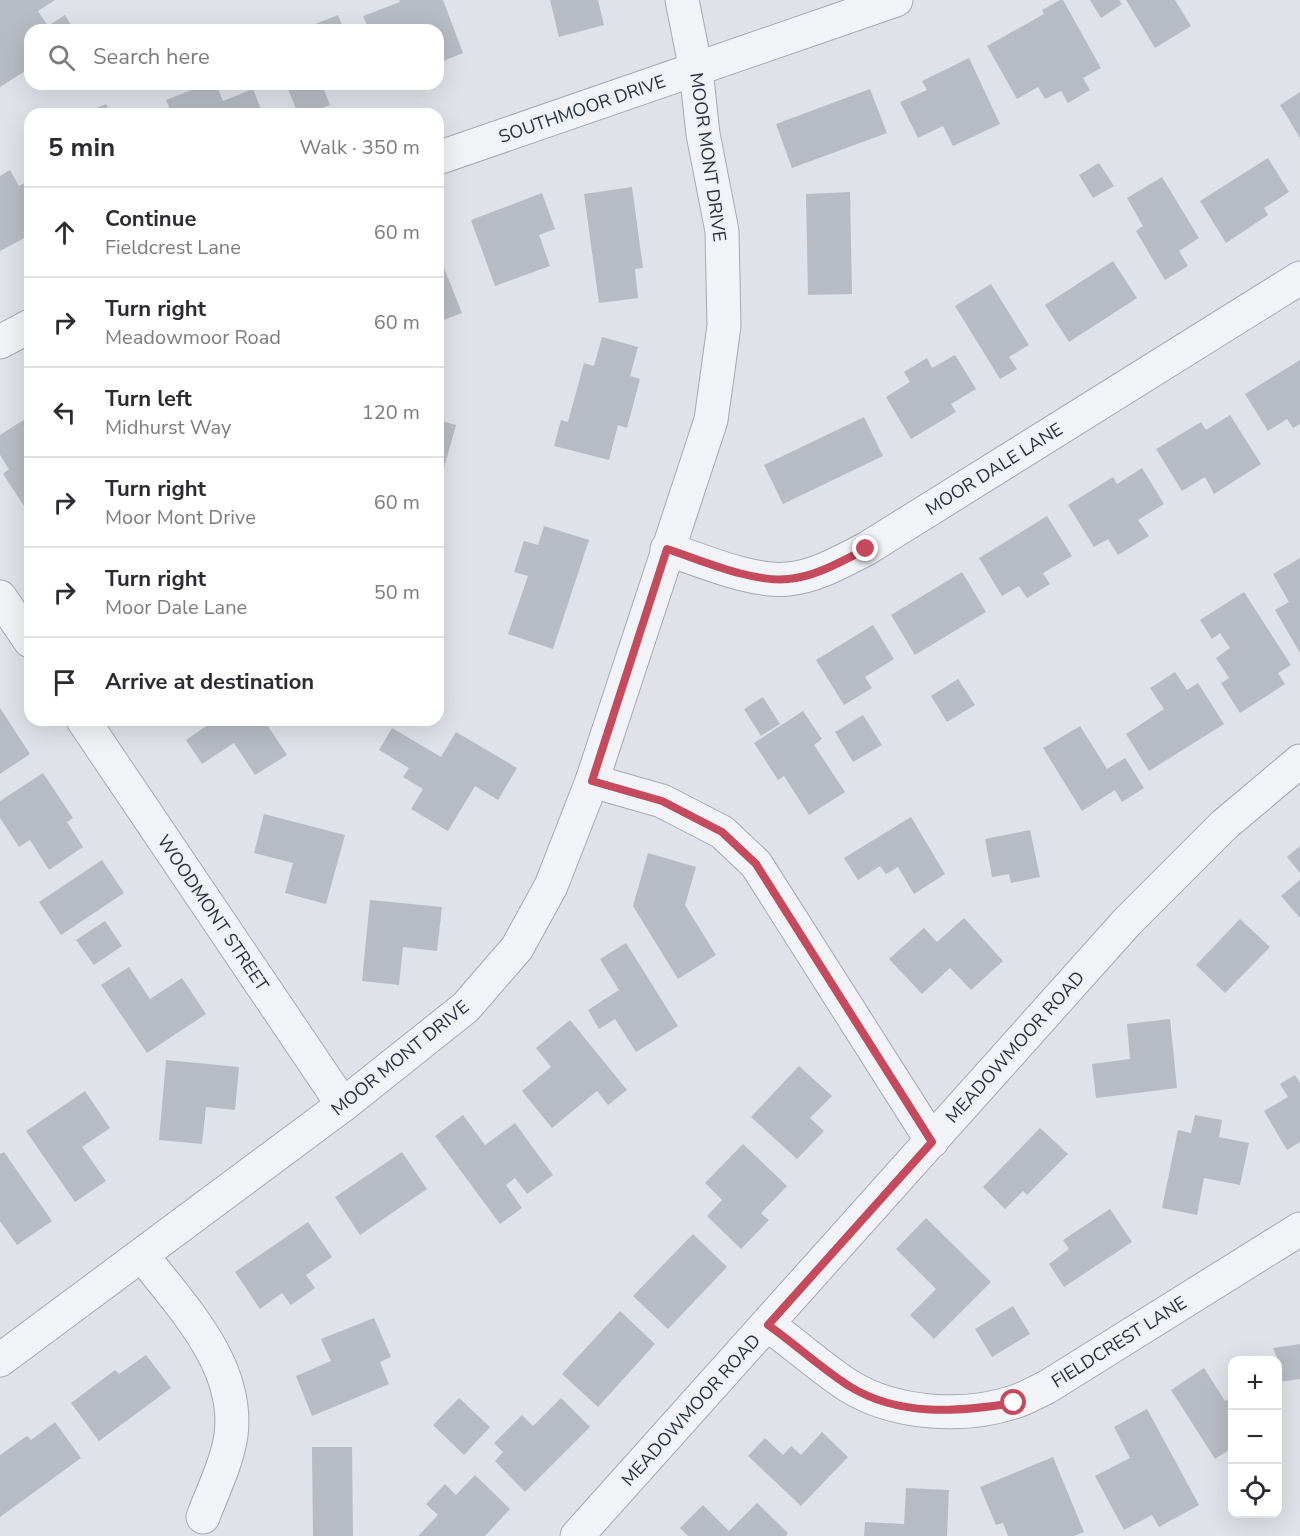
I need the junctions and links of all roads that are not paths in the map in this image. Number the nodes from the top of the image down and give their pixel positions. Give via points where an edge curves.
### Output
1 (682, 0) edge
2 (896, 0) edge
3 (696, 70) junction
4 (444, 156) edge
5 (1300, 278) edge
6 (24, 329) edge
7 (0, 342) edge
8 (667, 549) junction
9 (0, 597) edge
10 (24, 632) edge
11 (87, 726) edge
12 (1300, 761) edge
13 (592, 781) junction
14 (343, 1105) junction
15 (932, 1142) junction
16 (1300, 1229) edge
17 (142, 1255) junction
18 (768, 1325) junction
19 (0, 1360) edge
20 (203, 1517) dead end
21 (577, 1536) edge

1 - 3 street, MOOR MONT DRIVE
2 - 3 street, SOUTHMOOR DRIVE
3 - 4 street, SOUTHMOOR DRIVE
3 - 8 street, MOOR MONT DRIVE via 703,134 722,231 724,326 711,420
5 - 8 street, MOOR DALE LANE via 866,549 827,568 788,579 753,575
6 - 7 street
8 - 13 street, MOOR MONT DRIVE
9 - 10 street
11 - 14 street, WOODMONT STREET
12 - 15 street, MEADOWMOOR ROAD via 1224,825 1126,922
13 - 14 street, MOOR MONT DRIVE via 551,886 517,948 466,1007
13 - 15 street via 662,801 722,832 756,864
14 - 17 street, MOOR MONT DRIVE
15 - 18 street, MEADOWMOOR ROAD
16 - 18 street, FIELDCREST LANE via 1047,1387 1014,1403 967,1411 923,1411 888,1403 849,1386
17 - 19 street, MOOR MONT DRIVE
17 - 20 street via 203,1336 232,1406 226,1456
18 - 21 street, MEADOWMOOR ROAD

